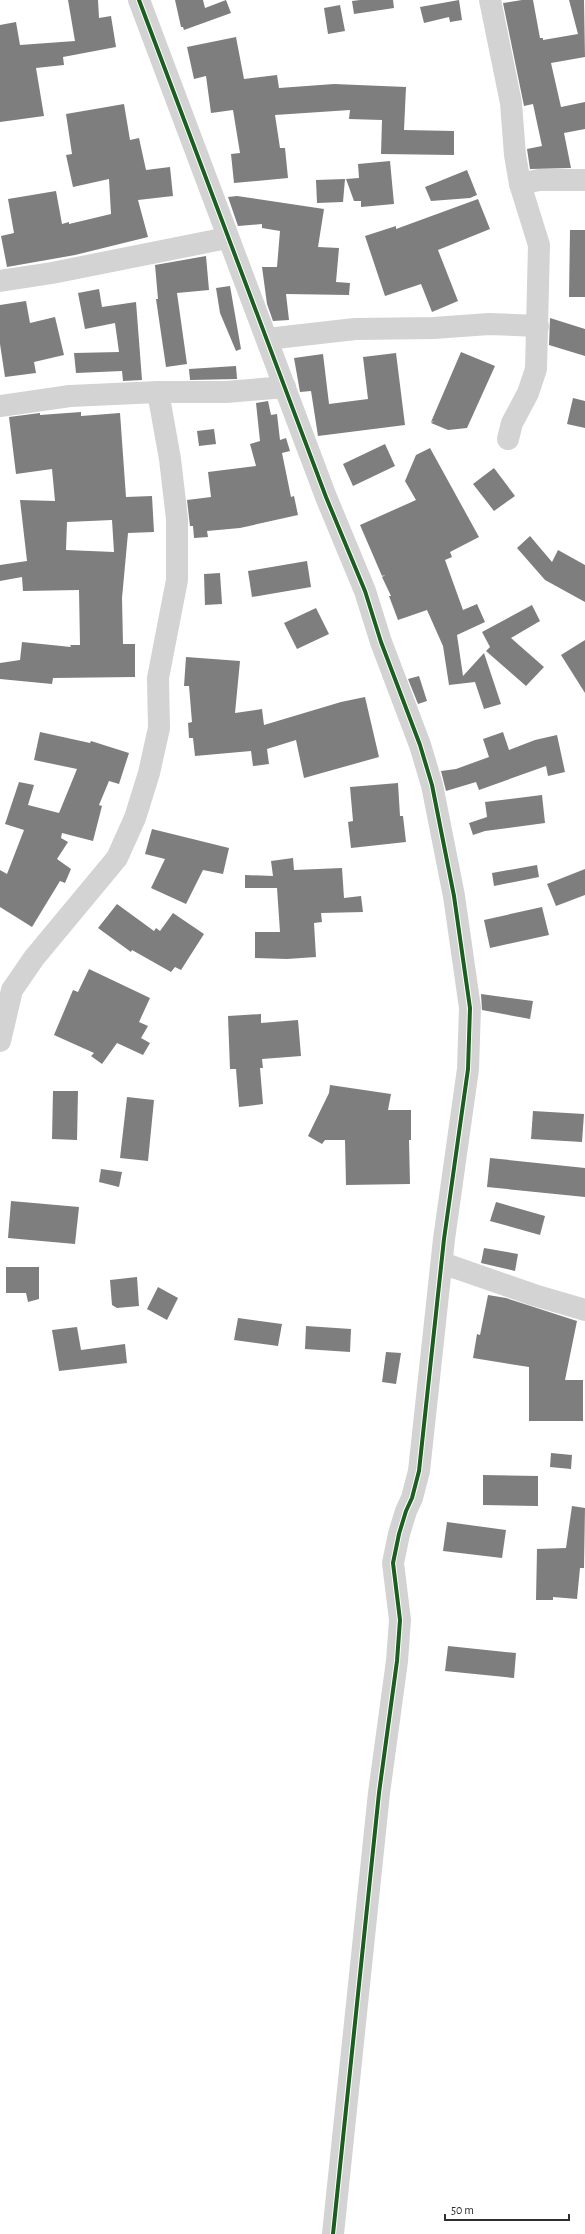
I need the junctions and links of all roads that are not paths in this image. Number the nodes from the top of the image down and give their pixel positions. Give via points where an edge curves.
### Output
1 (139, 0) edge
2 (490, 0) edge
3 (585, 180) edge
4 (520, 184) junction
5 (227, 238) junction
6 (0, 281) edge
7 (538, 326) junction
8 (267, 340) junction
9 (285, 387) junction
10 (158, 392) junction
11 (0, 406) edge
12 (508, 439) dead end
13 (6, 990) edge
14 (0, 1041) edge
15 (442, 1263) junction
16 (585, 1310) edge
17 (333, 2234) edge

1 - 5 street
2 - 4 street via 511,103
3 - 4 street via 539,180
4 - 7 street via 539,245
5 - 6 street
5 - 8 street
7 - 8 street via 489,324 355,329
7 - 12 street via 536,369 528,394 512,423
8 - 9 street
9 - 10 street via 226,392
9 - 15 street via 365,592 420,745 432,785 454,896 470,1008 467,1076
10 - 11 street via 70,396
10 - 13 street via 177,519 177,580 158,678 159,728 149,774 135,818 117,858
13 - 14 street
15 - 16 street
15 - 17 street via 419,1471 399,1534 393,1563 400,1620 397,1661 379,1793

